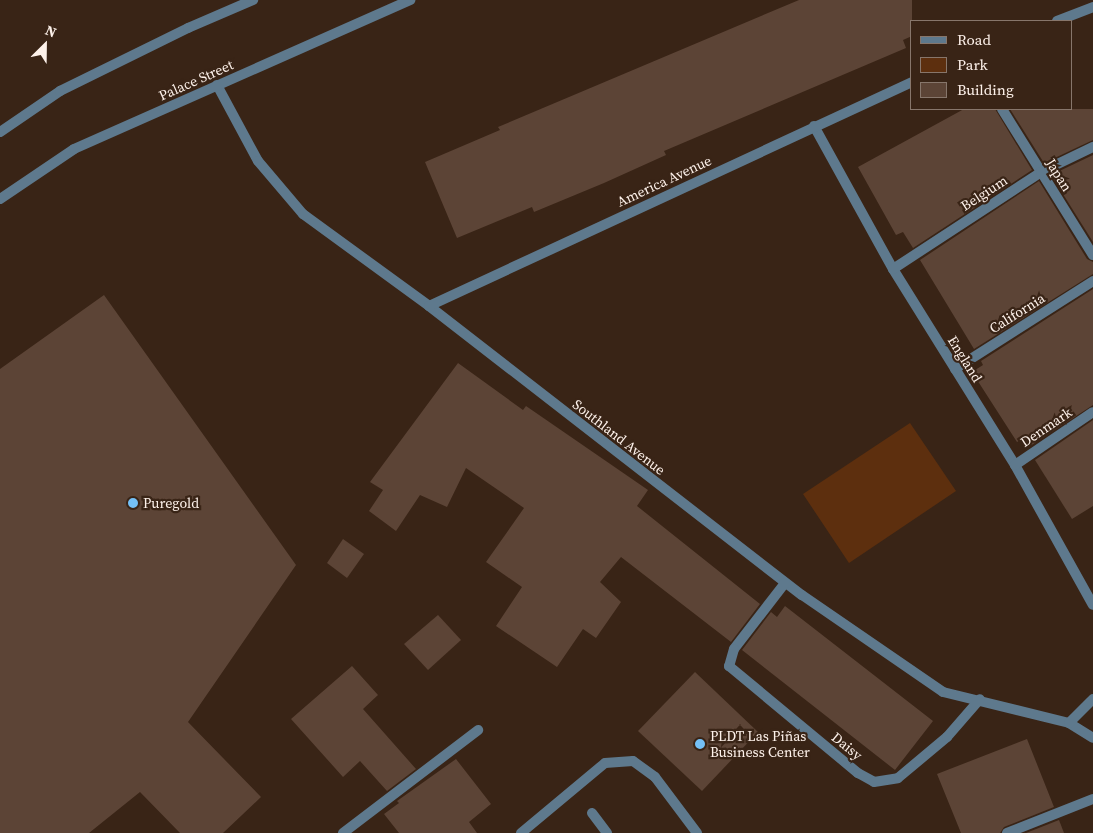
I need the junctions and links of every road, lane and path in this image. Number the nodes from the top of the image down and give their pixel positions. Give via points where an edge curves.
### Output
1 (253, 0) edge
2 (411, 0) edge
3 (1093, 7) edge
4 (1060, 20) edge
5 (910, 83) edge
6 (217, 85) junction
7 (1003, 110) edge
8 (814, 126) junction
9 (0, 132) edge
10 (1093, 147) edge
11 (1041, 172) junction
12 (0, 199) edge
13 (1093, 255) edge
14 (893, 269) junction
15 (1093, 281) edge
16 (428, 306) junction
17 (955, 369) junction
18 (1093, 412) edge
19 (1015, 465) junction
20 (785, 583) junction
21 (1093, 605) edge
22 (980, 699) junction
23 (1093, 699) edge
24 (1069, 723) junction
25 (478, 730) dead end
26 (1093, 738) edge
27 (1093, 798) edge
28 (592, 814) dead end
29 (343, 833) edge
30 (522, 833) edge
31 (607, 833) edge
32 (697, 833) edge
33 (1008, 833) edge

1 - 9 street via 60,91
2 - 6 street, Palace Street
3 - 4 street
5 - 8 street, America Avenue
6 - 12 street, Palace Street via 74,150
6 - 16 street, Southland Avenue via 258,161 303,214
7 - 11 street, Japan
8 - 14 street, England
8 - 16 street, America Avenue
10 - 11 street, Belgium
11 - 13 street, Japan
11 - 14 street, Belgium
14 - 17 street, England
15 - 17 street, California
16 - 20 street, Southland Avenue
17 - 19 street, England
18 - 19 street, Denmark
19 - 21 street, England
20 - 22 street, Southland Avenue via 943,692
20 - 22 street, Daisy via 734,649 729,666 874,782 898,778 947,737
22 - 24 street, Southland Avenue
23 - 24 street
24 - 26 street, Southland Avenue
25 - 29 street
27 - 33 street
28 - 31 street
30 - 32 street via 606,763 633,761 655,776

